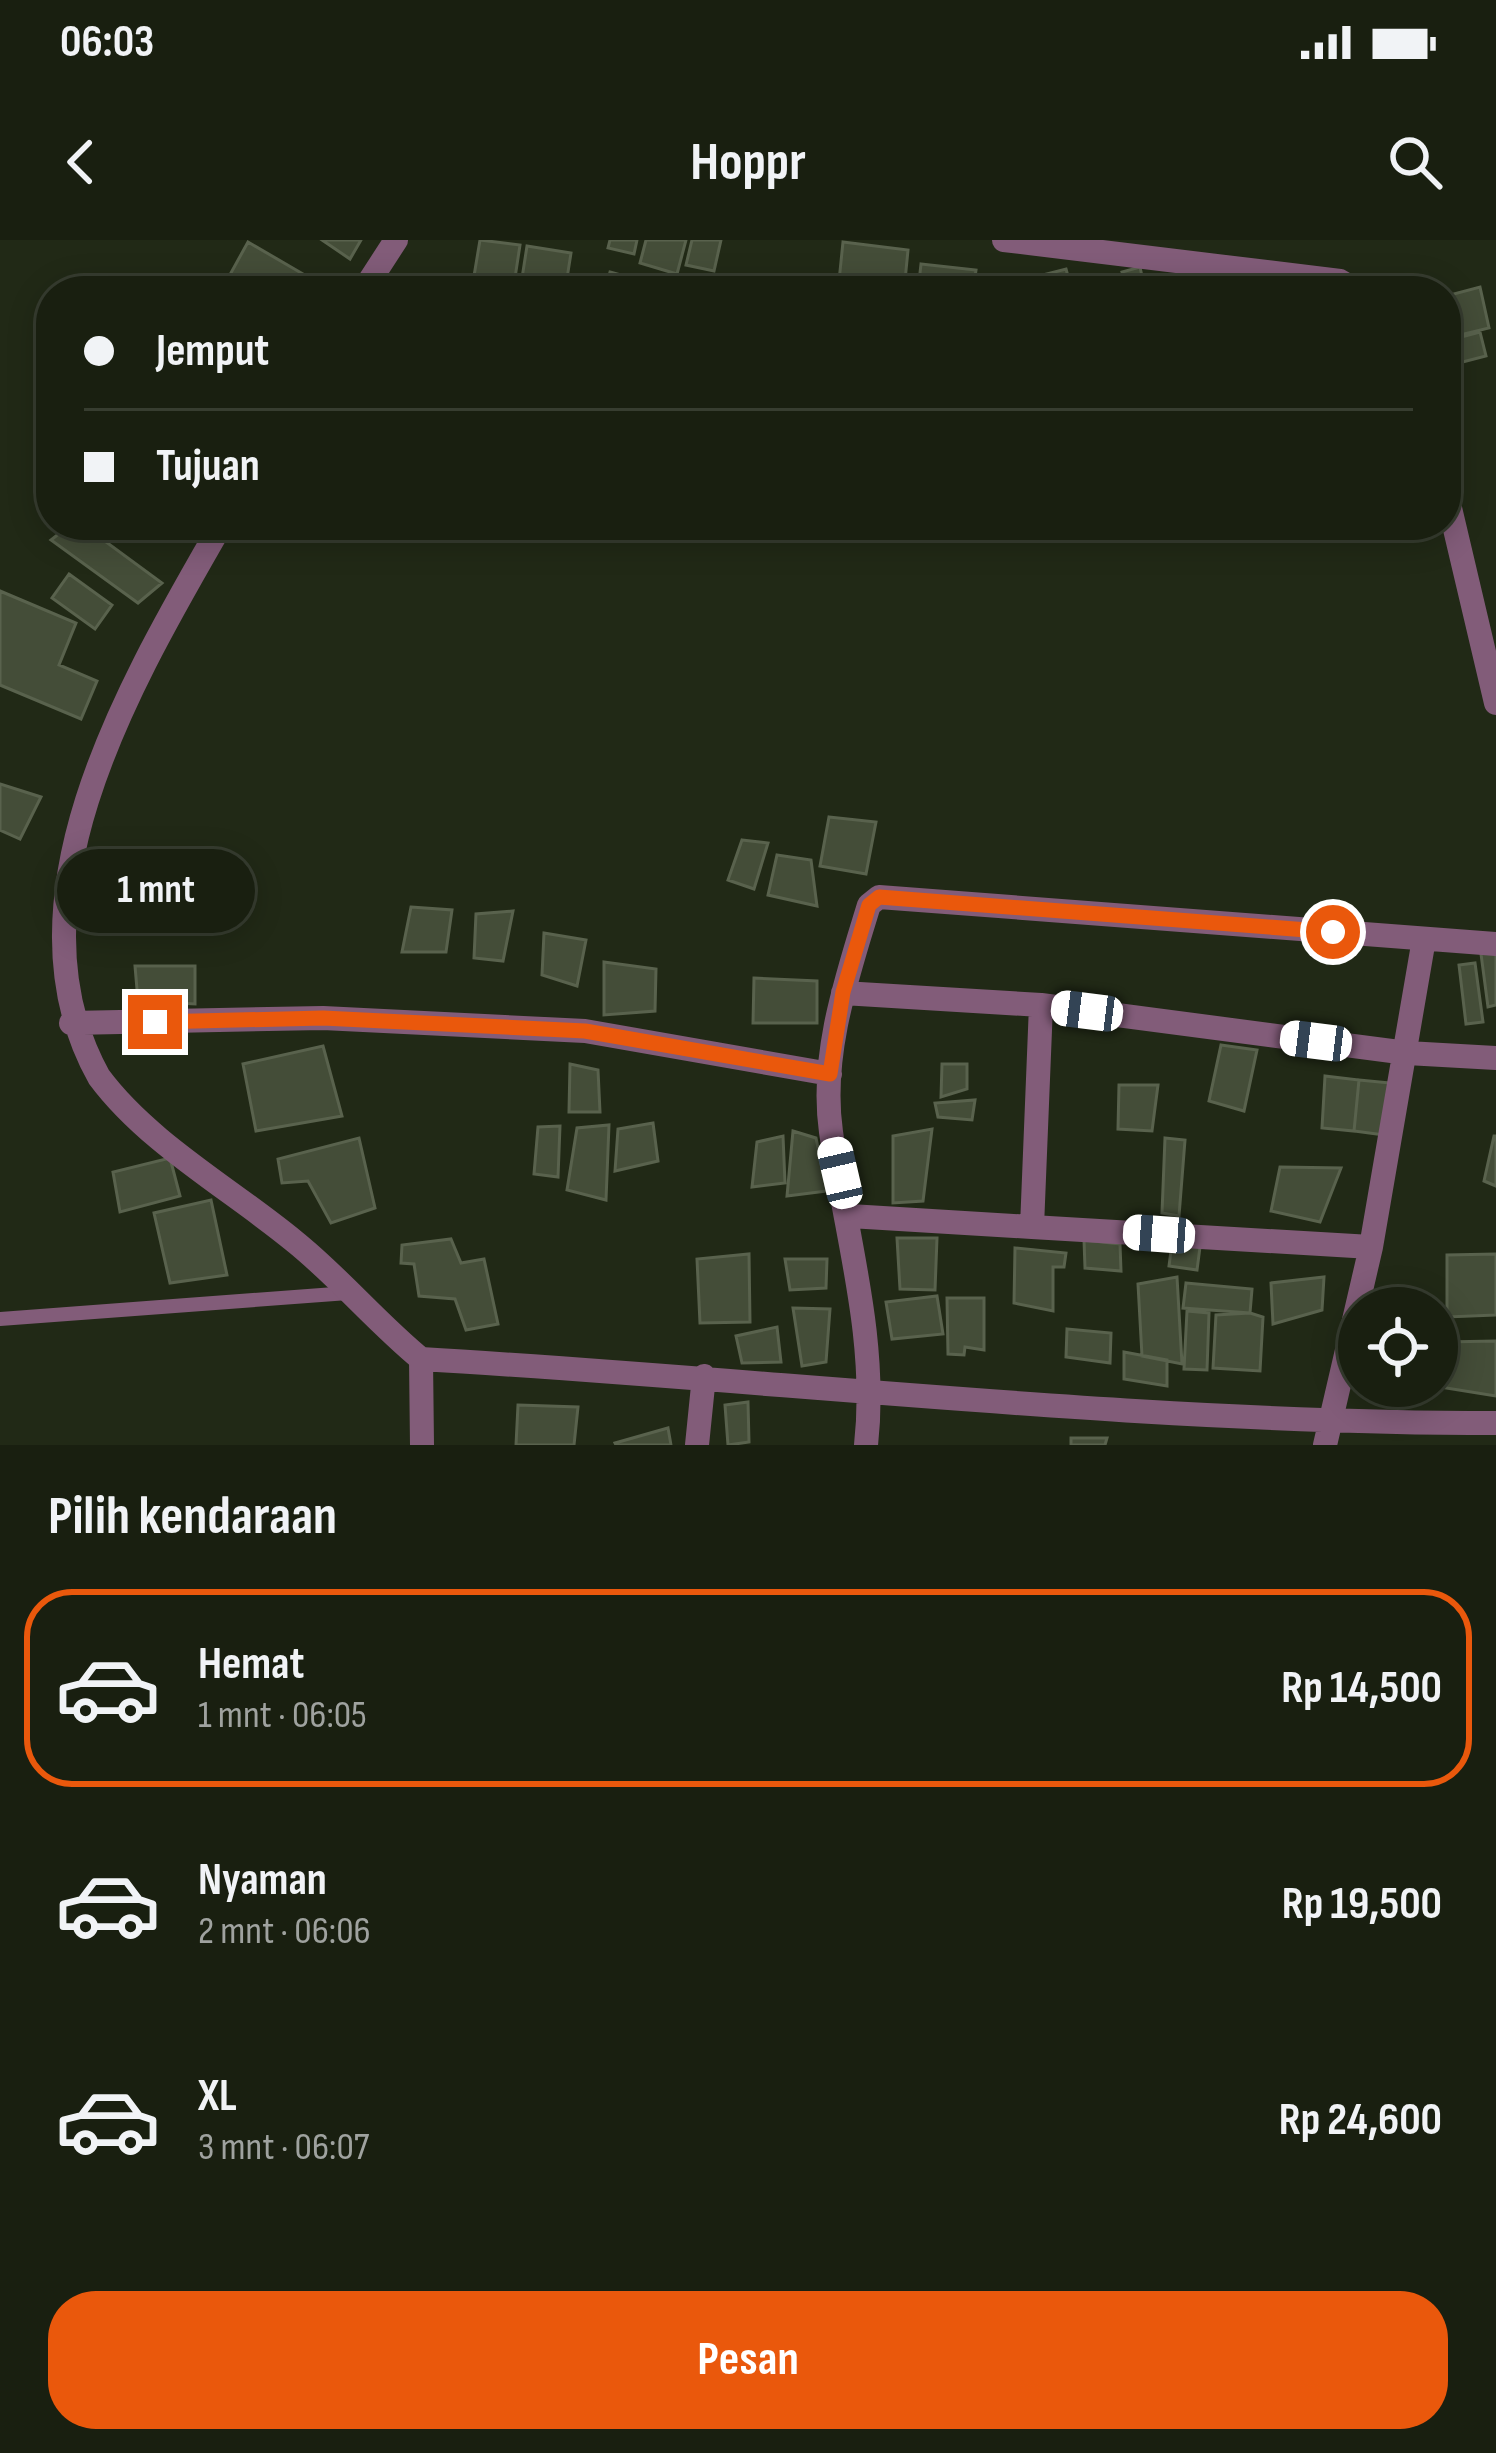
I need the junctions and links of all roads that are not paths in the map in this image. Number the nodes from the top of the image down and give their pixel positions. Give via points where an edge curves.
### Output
1 (396, 240) edge
2 (1004, 240) edge
3 (373, 276) edge
4 (1306, 276) edge
5 (213, 540) edge
6 (1458, 540) edge
7 (1496, 703) edge
8 (1424, 939) junction
9 (1496, 944) edge
10 (843, 992) junction
11 (1041, 1005) junction
12 (71, 1023) junction
13 (1407, 1053) junction
14 (1496, 1058) edge
15 (830, 1074) junction
16 (850, 1216) junction
17 (1032, 1227) junction
18 (1371, 1247) junction
19 (348, 1293) junction
20 (0, 1319) edge
21 (421, 1359) junction
22 (704, 1376) junction
23 (872, 1396) junction
24 (1496, 1423) edge
25 (1328, 1434) edge
26 (422, 1445) edge
27 (698, 1445) edge
28 (866, 1445) edge

1 - 3 street
2 - 4 street
5 - 12 street via 79,784 58,847 54,959
6 - 7 street
8 - 9 street
8 - 10 street via 879,897 869,905
8 - 13 street
10 - 11 street
10 - 15 street
11 - 13 street
11 - 17 street
12 - 15 street via 323,1018 585,1031
12 - 19 street via 99,1076 139,1118
13 - 14 street
13 - 18 street
15 - 16 street via 831,1130
16 - 17 street
16 - 23 street
17 - 18 street
18 - 25 street
19 - 20 lane
19 - 21 street
21 - 22 street
21 - 26 street
22 - 23 street
22 - 27 street
23 - 25 street
23 - 28 street
24 - 25 street

